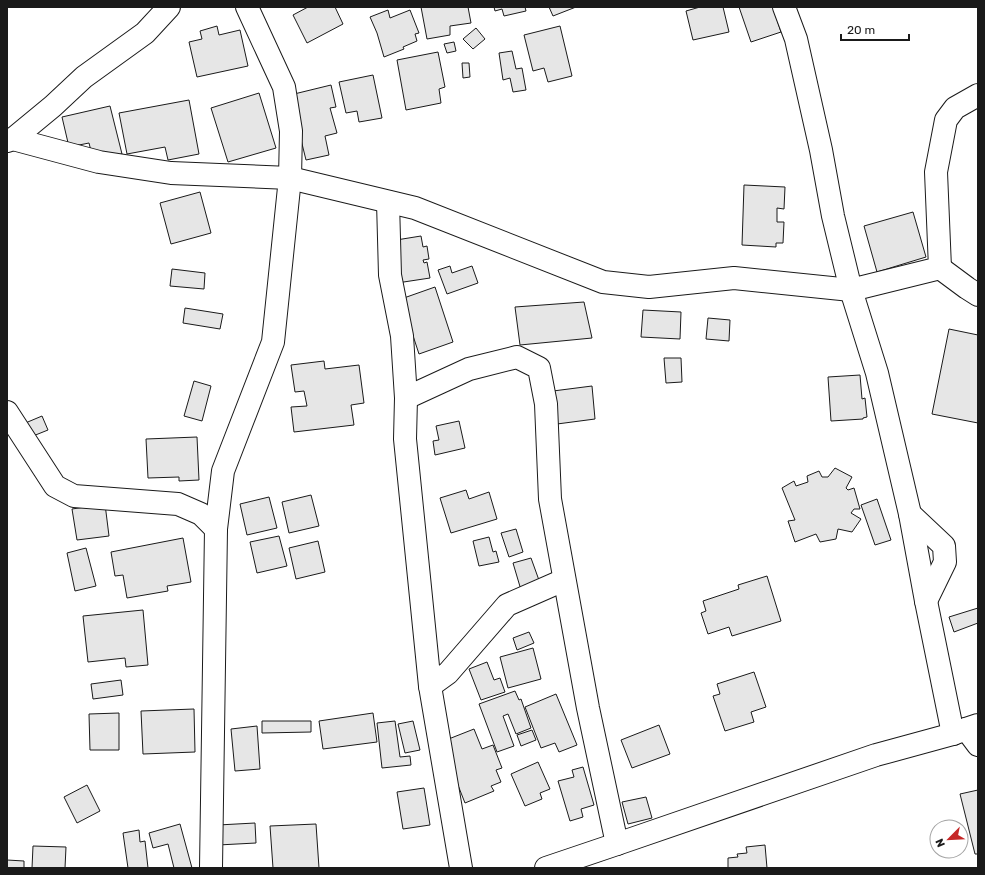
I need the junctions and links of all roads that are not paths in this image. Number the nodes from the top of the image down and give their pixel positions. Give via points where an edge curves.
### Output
1 (169, 7) edge
2 (247, 7) edge
3 (784, 7) edge
4 (978, 95) edge
5 (10, 140) edge
6 (290, 178) junction
7 (388, 202) junction
8 (940, 268) junction
9 (851, 290) junction
10 (978, 295) edge
11 (406, 398) junction
12 (7, 412) edge
13 (216, 529) junction
14 (564, 580) junction
15 (430, 686) junction
16 (969, 733) edge
17 (617, 844) junction
18 (211, 868) edge
19 (461, 868) edge
20 (546, 868) edge

1 - 5 street via 145,33 84,77
2 - 6 street via 284,87 291,131
3 - 9 street via 796,38
4 - 8 street via 955,108 946,120 936,172
5 - 6 street via 99,162 171,173
6 - 7 street
6 - 13 street via 273,342 223,471
7 - 9 street via 415,208 603,282 649,287 734,278
7 - 11 street via 390,275 402,336
8 - 9 street
8 - 10 street
9 - 16 street via 877,373 910,514 926,601
11 - 14 street via 469,369 517,357 538,368 546,404 550,499
11 - 15 street via 405,439
12 - 13 street via 55,486 74,496 178,504 201,514
13 - 18 street
14 - 15 street via 507,605 448,673
14 - 17 street
15 - 19 street
16 - 17 street via 876,755
17 - 20 street

